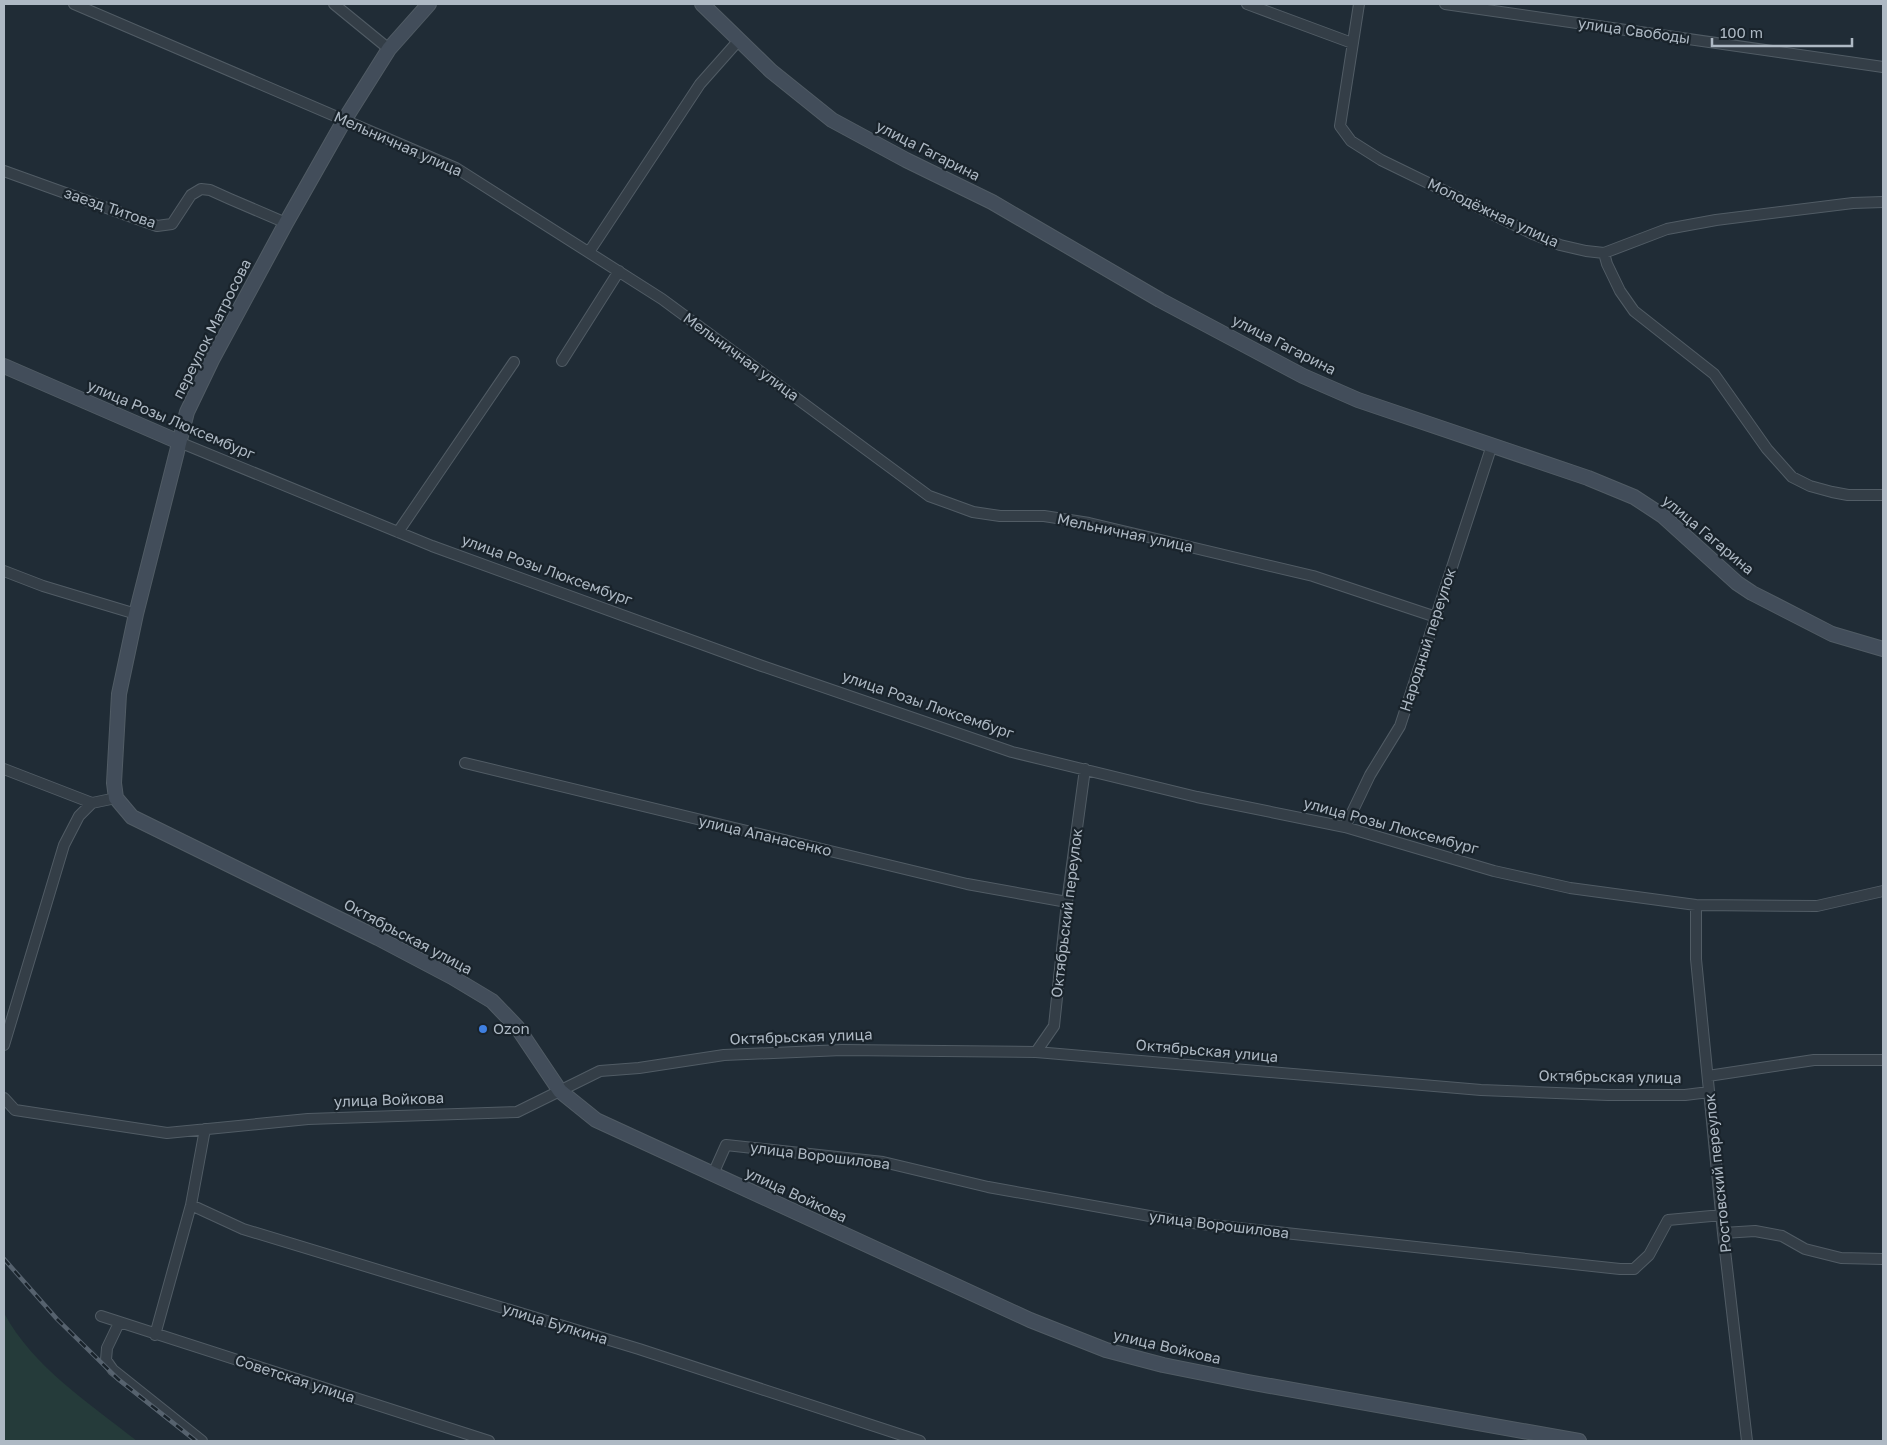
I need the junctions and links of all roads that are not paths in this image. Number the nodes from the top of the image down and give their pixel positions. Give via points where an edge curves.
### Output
1 (74, 4) edge
2 (334, 4) edge
3 (429, 4) edge
4 (702, 4) edge
5 (1247, 4) edge
6 (1359, 4) edge
7 (1444, 4) edge
8 (739, 40) junction
9 (1352, 43) junction
10 (389, 49) junction
11 (1883, 67) edge
12 (346, 119) junction
13 (4, 171) edge
14 (1883, 202) edge
15 (286, 223) junction
16 (589, 252) junction
17 (1604, 253) junction
18 (619, 271) junction
19 (514, 362) dead end
20 (562, 362) dead end
21 (4, 366) edge
22 (178, 442) junction
23 (1492, 445) junction
24 (1883, 495) edge
25 (398, 532) junction
26 (4, 571) edge
27 (136, 614) junction
28 (1436, 617) junction
29 (1883, 649) edge
30 (465, 763) dead end
31 (4, 769) edge
32 (1085, 769) junction
33 (116, 798) junction
34 (92, 803) junction
35 (1345, 827) junction
36 (1883, 891) edge
37 (1067, 902) junction
38 (1696, 905) junction
39 (4, 1045) edge
40 (1036, 1052) junction
41 (1883, 1060) edge
42 (1708, 1076) junction
43 (560, 1091) junction
44 (1709, 1092) junction
45 (4, 1098) edge
46 (204, 1129) junction
47 (713, 1174) junction
48 (191, 1205) junction
49 (1722, 1215) junction
50 (1723, 1233) junction
51 (1883, 1259) edge
52 (101, 1316) dead end
53 (119, 1323) junction
54 (155, 1335) junction
55 (202, 1441) edge
56 (489, 1441) edge
57 (920, 1441) edge
58 (1579, 1441) edge
59 (1746, 1441) edge

1 - 12 street, Мельничная улица
2 - 10 street
3 - 10 main road, переулок Матросова
4 - 8 main road, улица Гагарина
5 - 9 street
6 - 9 street, Молодёжная улица
7 - 11 street, улица Свободы
8 - 16 street via 700,84
8 - 23 main road, улица Гагарина via 771,71 832,120 992,202 1160,300 1303,376 1350,396
9 - 17 street, Молодёжная улица via 1340,126 1351,141 1382,160 1533,234 1560,245
10 - 12 main road, переулок Матросова
12 - 15 main road, переулок Матросова
12 - 16 street, Мельничная улица via 456,168
13 - 15 street, заезд Титова via 156,226 172,224 191,195 201,189
14 - 17 street via 1755,215 1668,229
15 - 22 main road, переулок Матросова via 212,360 187,412
16 - 18 street, Мельничная улица
17 - 24 street via 1620,291 1634,310 1714,374 1767,449 1792,477 1832,492
18 - 20 street
18 - 28 street, Мельничная улица via 662,299 929,496 973,512 1044,516 1089,523 1304,574
19 - 25 street
21 - 22 main road, улица Розы Люксембург
22 - 25 street, улица Розы Люксембург
22 - 27 main road, переулок Матросова
23 - 28 street, Народный переулок
23 - 29 main road, улица Гагарина via 1634,497 1663,516 1752,593 1832,634
25 - 32 street, улица Розы Люксембург via 1012,752
26 - 27 street
27 - 33 main road, переулок Матросова via 119,694 114,776
28 - 35 street, Народный переулок via 1400,726 1370,775
30 - 37 street, улица Апанасенко via 967,884
31 - 34 street
32 - 35 street, улица Розы Люксембург via 1197,797
32 - 37 street, Октябрьский переулок
33 - 34 street
33 - 43 main road, Октябрьская улица via 132,817 378,938 492,1001 517,1027
34 - 39 street via 79,816 64,845
35 - 38 street, улица Розы Люксембург via 1494,871 1570,888
36 - 38 street, улица Розы Люксембург via 1818,906
37 - 40 street, Октябрьский переулок via 1054,1026
38 - 42 street, Ростовский переулок via 1696,959
40 - 43 street, Октябрьская улица via 842,1050 724,1055 600,1071
40 - 44 street, Октябрьская улица via 1481,1090 1608,1096
41 - 42 street via 1814,1060
42 - 44 street, Ростовский переулок
43 - 46 street, улица Войкова via 517,1112 308,1119
43 - 47 main road, улица Войкова via 596,1120
44 - 49 street, Ростовский переулок
45 - 46 street, улица Войкова via 15,1110 33,1113 168,1133
46 - 48 street
47 - 49 street, улица Ворошилова via 726,1145 883,1162 988,1187 1183,1222 1620,1269 1634,1269 1649,1255 1668,1220
47 - 58 main road, улица Войкова via 1030,1320 1106,1350 1248,1382
48 - 54 street
48 - 57 street, улица Булкина via 243,1229 639,1349
49 - 50 street, Ростовский переулок
50 - 51 street via 1755,1231 1782,1236 1805,1250 1841,1258
50 - 59 street, Ростовский переулок
52 - 53 street, Советская улица
53 - 54 street, Советская улица
53 - 55 street via 107,1348 106,1360 113,1370
54 - 56 street, Советская улица

